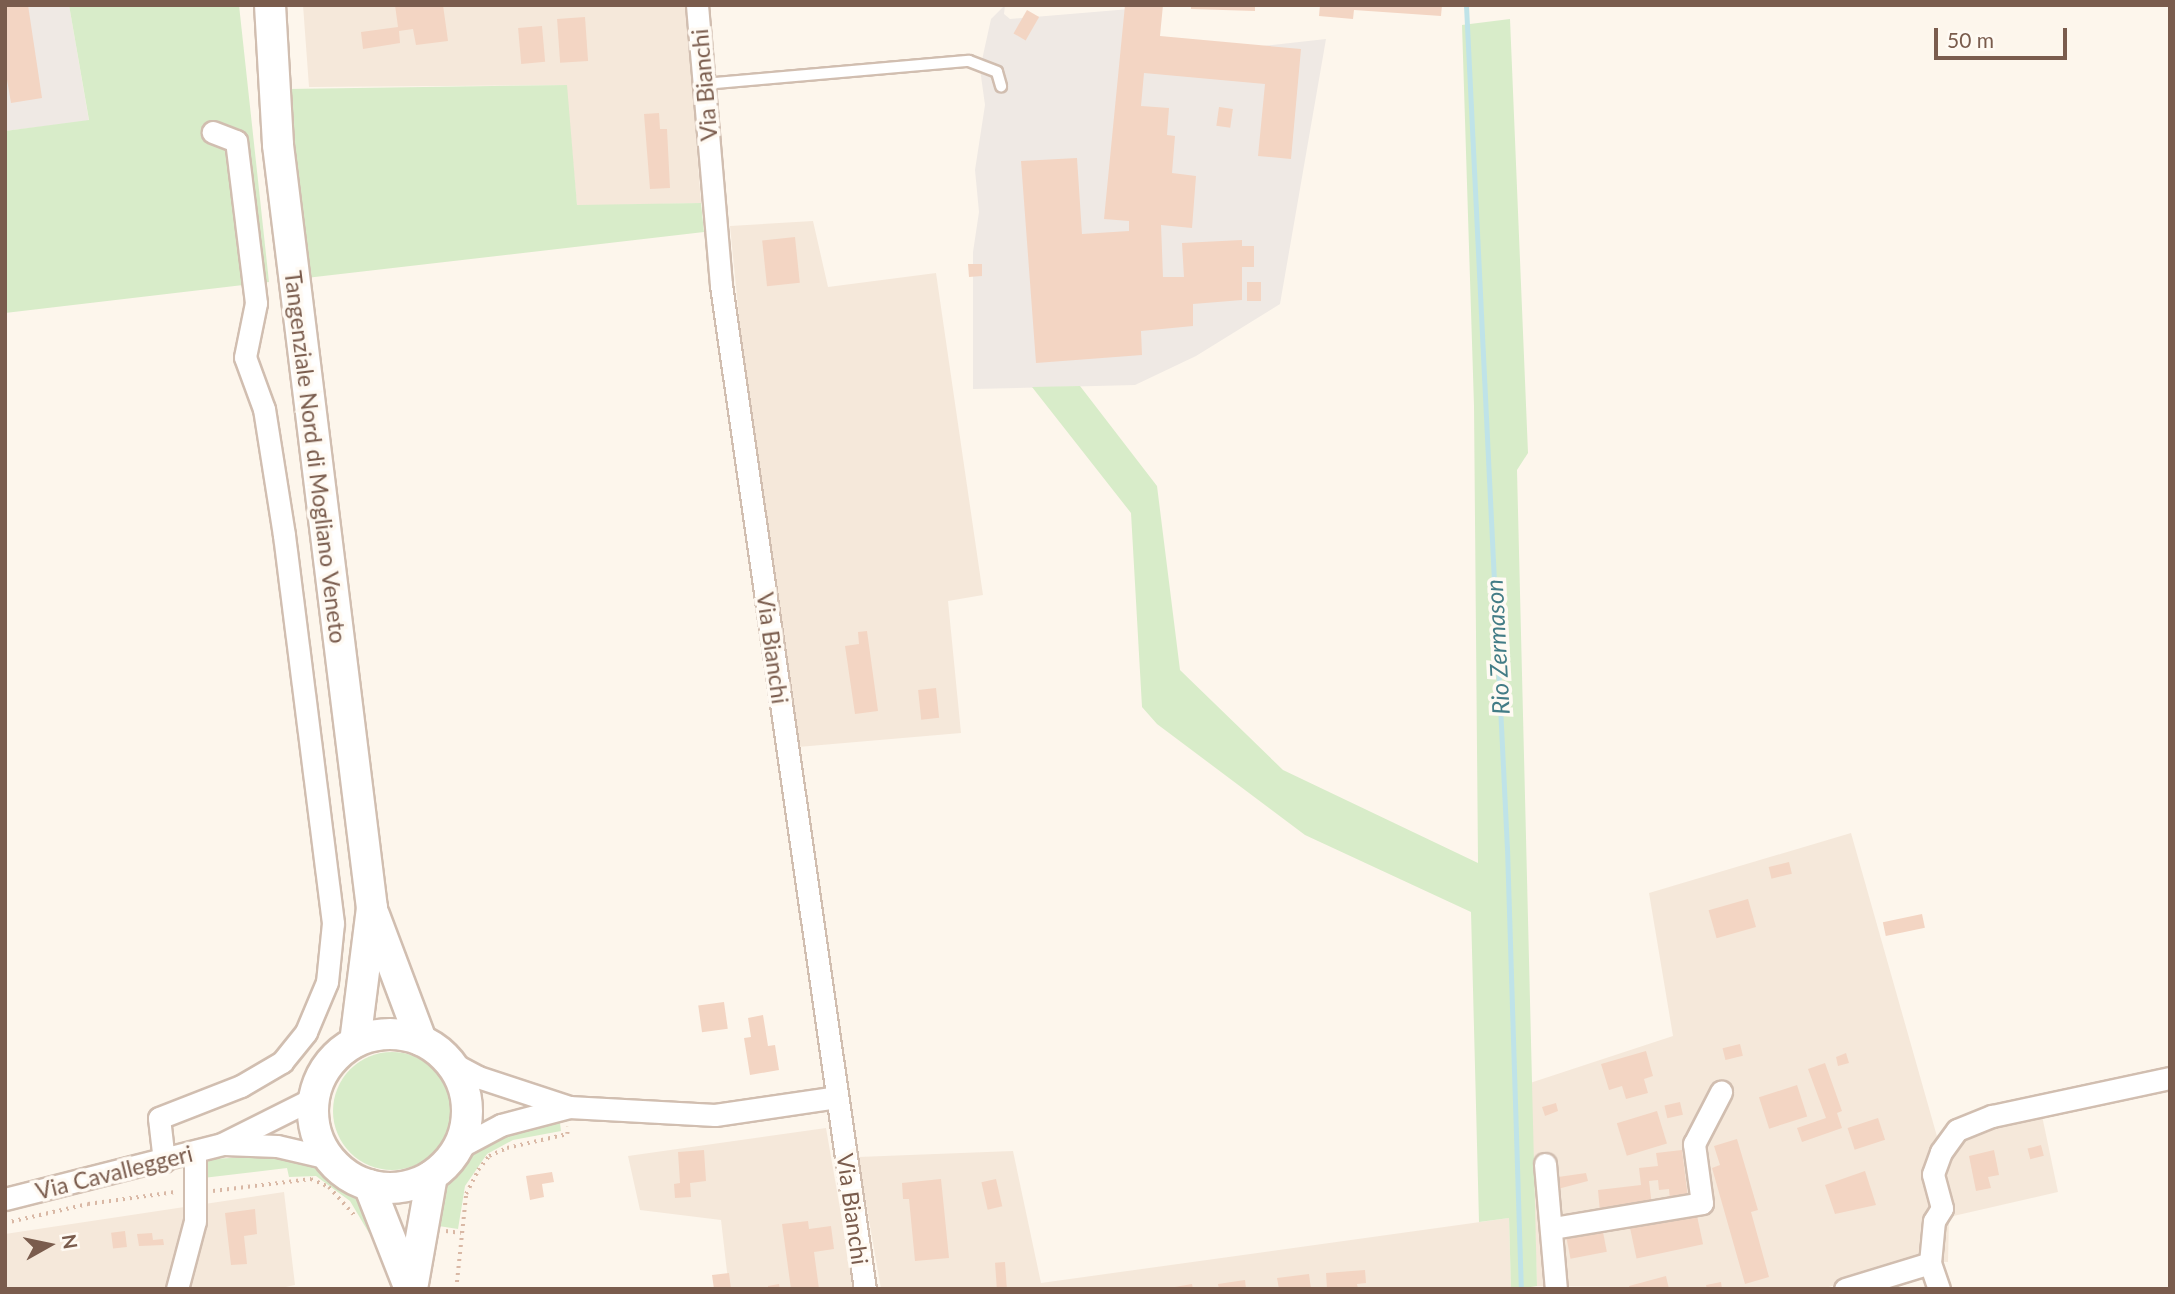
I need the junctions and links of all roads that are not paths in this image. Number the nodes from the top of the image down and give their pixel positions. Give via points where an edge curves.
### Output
1 (270, 5) edge
2 (697, 5) edge
3 (704, 84) junction
4 (1001, 86) dead end
5 (214, 132) dead end
6 (372, 908) junction
7 (421, 1040) junction
8 (355, 1042) junction
9 (450, 1062) junction
10 (2170, 1078) edge
11 (1721, 1092) dead end
12 (836, 1097) junction
13 (314, 1098) junction
14 (569, 1107) junction
15 (222, 1144) junction
16 (458, 1148) junction
17 (195, 1152) junction
18 (329, 1158) junction
19 (164, 1161) junction
20 (1545, 1164) dead end
21 (432, 1176) junction
22 (369, 1185) junction
23 (5, 1199) edge
24 (1553, 1228) junction
25 (1930, 1263) junction
26 (177, 1289) edge
27 (411, 1289) edge
28 (864, 1289) edge
29 (1556, 1289) edge
30 (1845, 1289) edge
31 (1939, 1289) edge

1 - 6 main road, Tangenziale Nord di Mogliano Veneto via 278,145
2 - 3 street, Via Bianchi
3 - 4 lane via 969,61 997,72
3 - 12 street, Via Bianchi via 721,285
5 - 19 street via 236,141 256,303 245,356 264,408 284,535 333,923 327,982 306,1032 282,1062 251,1080 159,1118
6 - 7 main road
6 - 8 main road
7 - 8 main road via 379,1035
7 - 9 main road
8 - 13 main road via 323,1074
9 - 14 street via 478,1077
9 - 16 main road via 466,1104
10 - 25 street via 1992,1116 1957,1130 1941,1152 1933,1174 1942,1208 1934,1221
11 - 24 street via 1694,1144 1702,1203
12 - 14 street via 715,1115
12 - 28 street, Via Bianchi
13 - 15 street
13 - 18 main road via 316,1129
14 - 16 street via 501,1125
15 - 17 street, Via Cavalleggeri
15 - 18 street via 276,1146
16 - 21 main road
17 - 19 street, Via Cavalleggeri
17 - 26 street via 195,1221
18 - 22 main road
19 - 23 street, Via Cavalleggeri
20 - 24 street
21 - 22 main road via 402,1187
21 - 27 main road
22 - 27 main road
24 - 29 street
25 - 30 street
25 - 31 street

